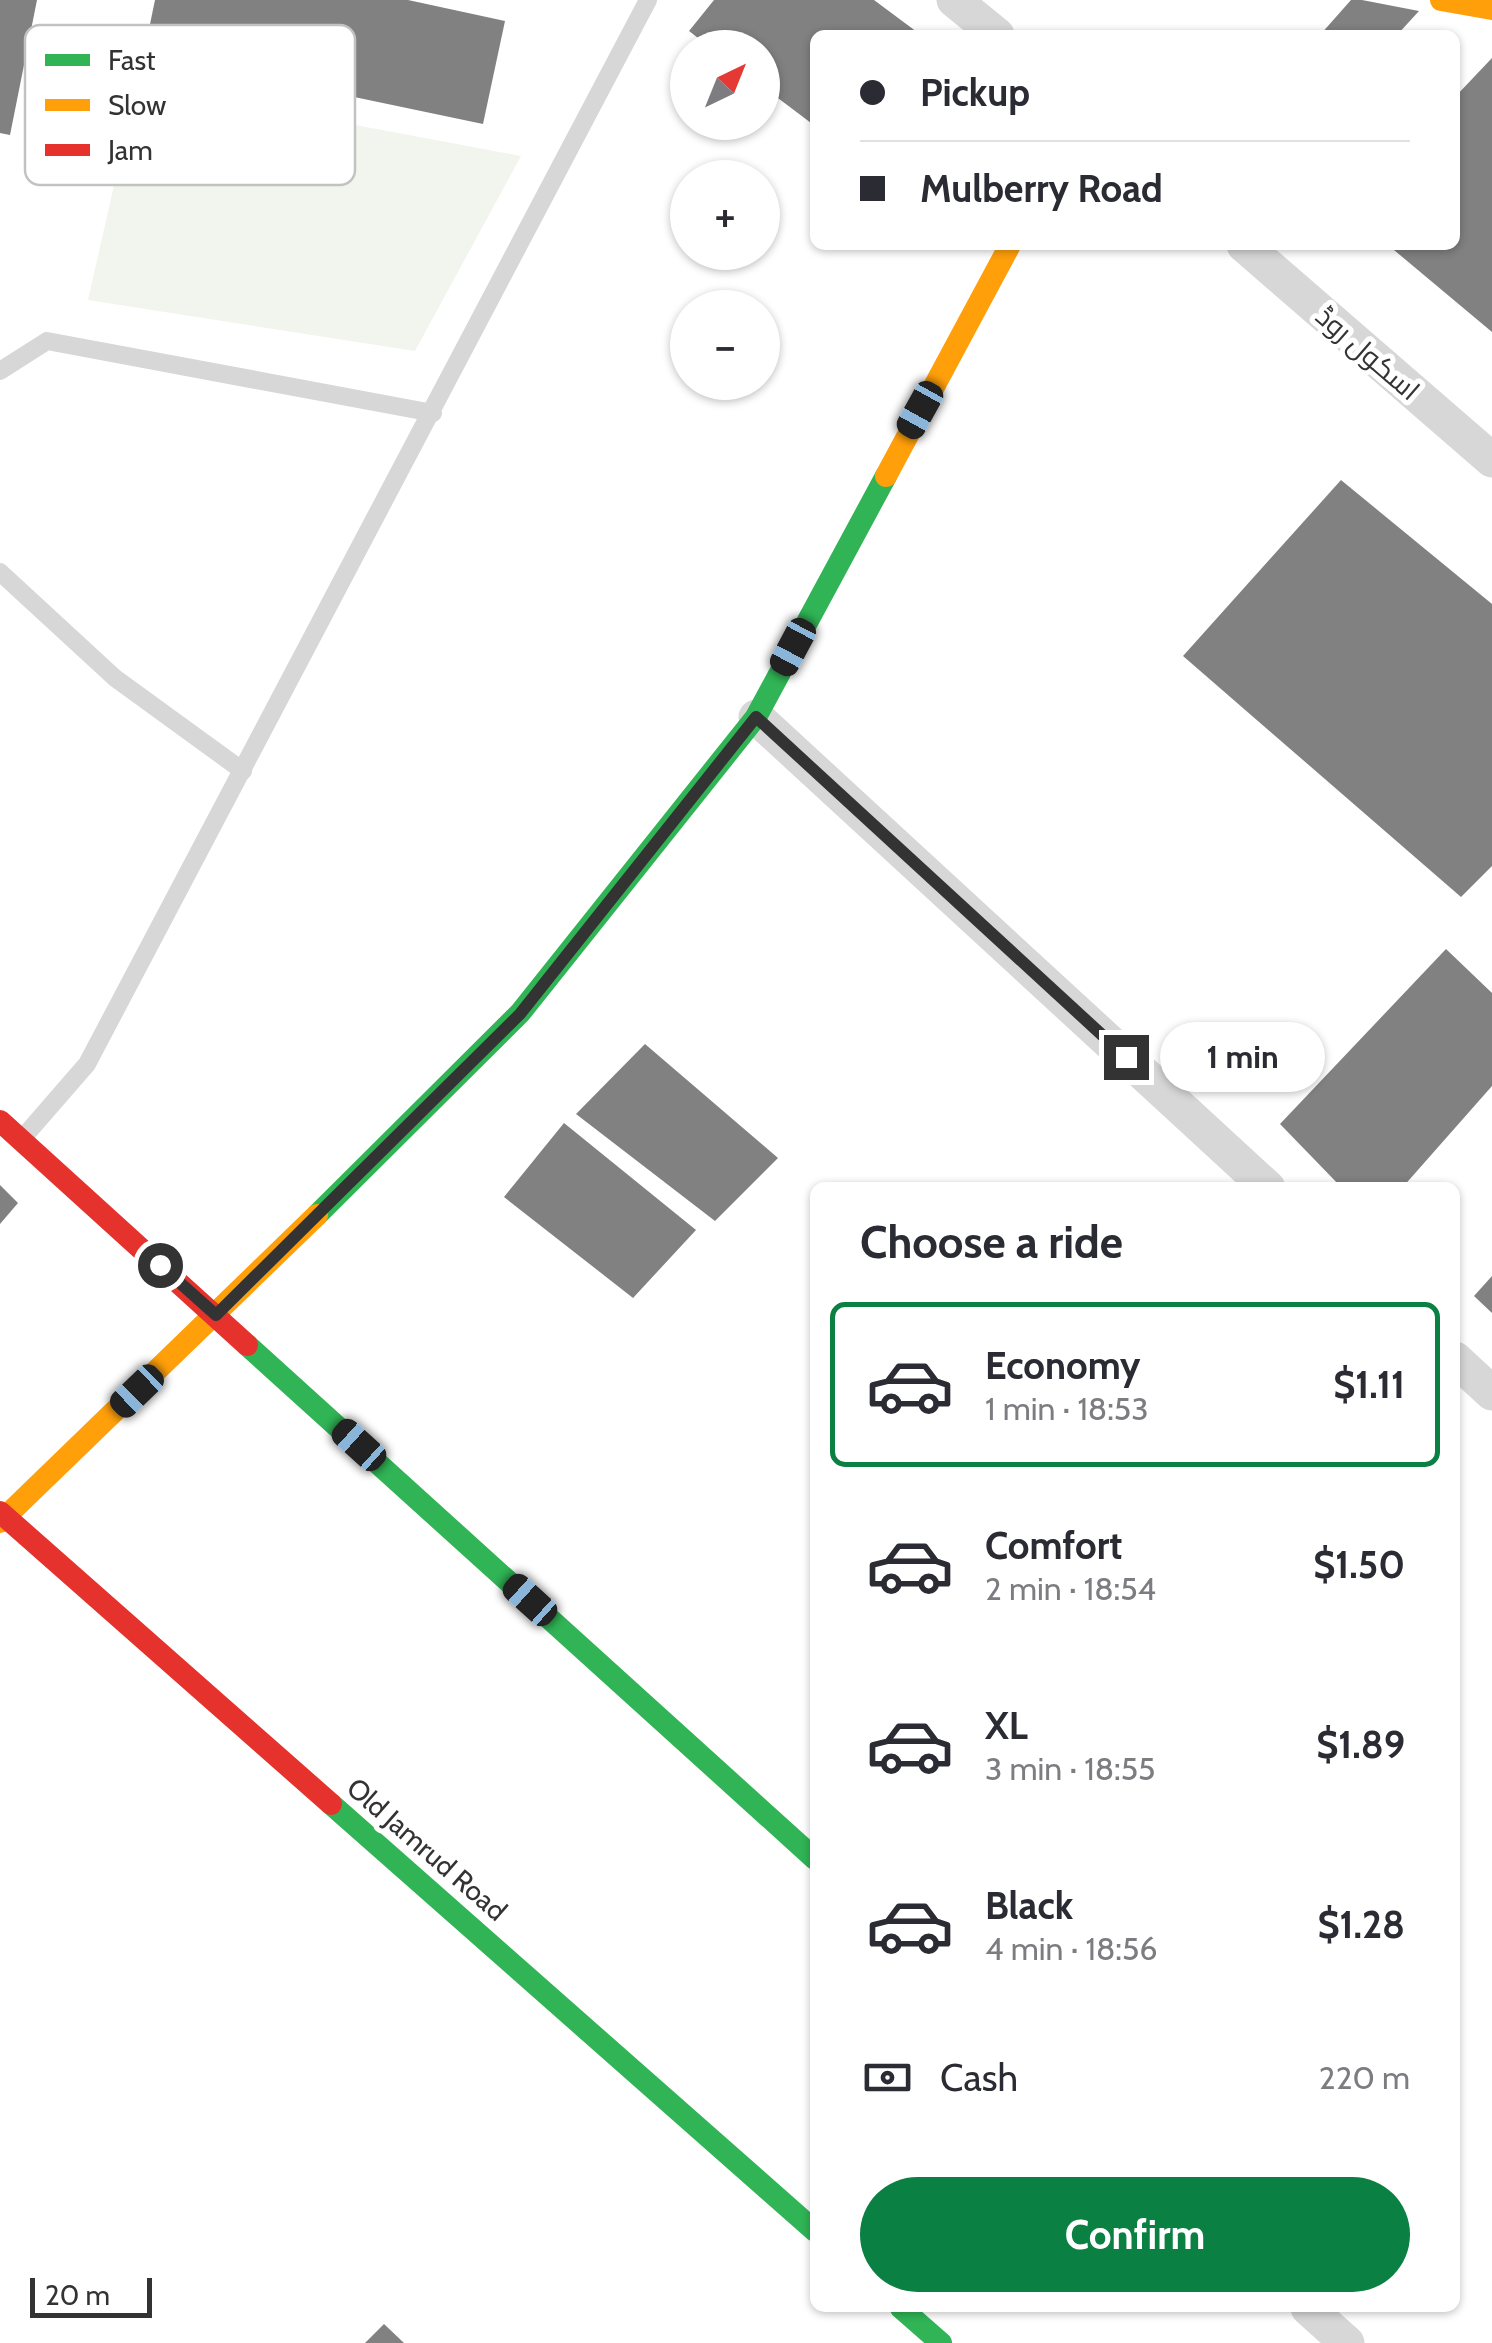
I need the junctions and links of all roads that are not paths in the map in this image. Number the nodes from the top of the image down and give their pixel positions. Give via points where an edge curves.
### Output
1 (648, 0) edge
2 (954, 0) edge
3 (1440, 0) edge
4 (1492, 10) edge
5 (990, 30) edge
6 (1007, 250) edge
7 (1250, 250) edge
8 (0, 371) edge
9 (433, 413) junction
10 (1492, 460) edge
11 (0, 572) edge
12 (756, 717) junction
13 (243, 770) junction
14 (0, 1121) edge
15 (21, 1140) junction
16 (1261, 1182) edge
17 (216, 1315) junction
18 (1460, 1364) edge
19 (1492, 1393) edge
20 (2, 1517) edge
21 (810, 1855) edge
22 (810, 2228) edge
23 (906, 2312) edge
24 (1312, 2312) edge
25 (941, 2343) edge
26 (1347, 2343) edge

1 - 9 lane
2 - 5 street
3 - 4 main road
6 - 12 main road
7 - 10 street, اسکول روڈ
8 - 9 lane via 48,342
9 - 13 lane
11 - 13 lane via 115,678
12 - 16 street
12 - 17 main road via 520,1014
13 - 15 lane via 87,1064
14 - 15 main road
15 - 17 main road
17 - 20 main road
17 - 21 main road
18 - 19 street
20 - 22 main road, Old Jamrud Road
23 - 25 main road
24 - 26 street

